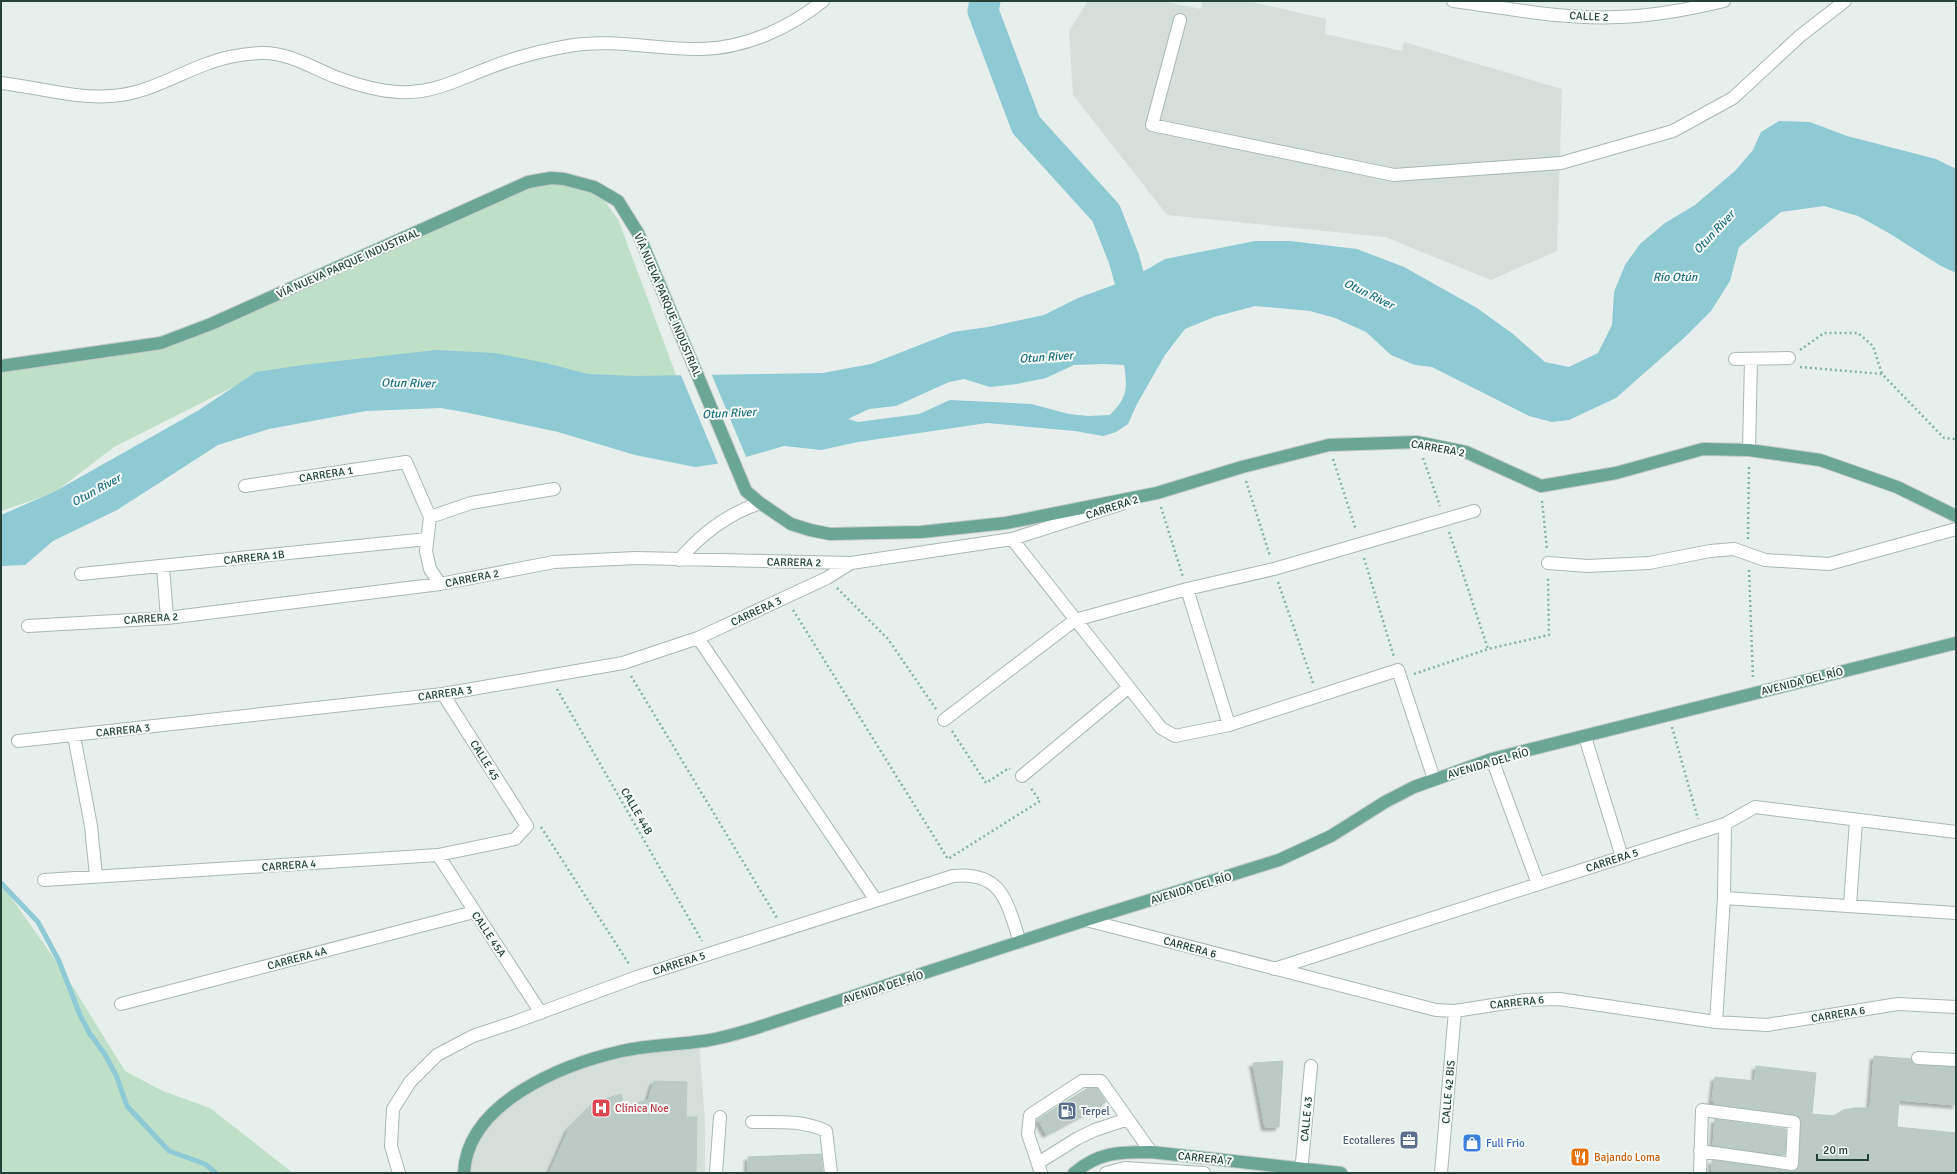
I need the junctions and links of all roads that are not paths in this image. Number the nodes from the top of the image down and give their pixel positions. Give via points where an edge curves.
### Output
1 (823, 1) edge
2 (1453, 1) edge
3 (1724, 1) edge
4 (1844, 1) edge
5 (1180, 20) dead end
6 (1, 83) edge
7 (1735, 358) dead end
8 (1751, 358) junction
9 (1789, 358) road end
10 (1, 366) edge
11 (1749, 450) junction
12 (245, 486) dead end
13 (554, 489) dead end
14 (1156, 493) junction
15 (760, 503) junction
16 (1474, 511) dead end
17 (1956, 516) edge
18 (430, 517) junction
19 (1956, 530) edge
20 (427, 539) junction
21 (1012, 539) junction
22 (680, 560) junction
23 (851, 563) junction
24 (1548, 563) dead end
25 (163, 566) junction
26 (81, 574) dead end
27 (440, 584) junction
28 (1187, 589) junction
29 (167, 618) junction
30 (1075, 620) junction
31 (28, 626) dead end
32 (698, 638) junction
33 (1956, 643) edge
34 (1129, 687) junction
35 (443, 694) junction
36 (944, 720) road end
37 (1229, 725) junction
38 (74, 736) junction
39 (1585, 736) junction
40 (18, 741) dead end
41 (1492, 759) junction
42 (1022, 776) road end
43 (1434, 780) junction
44 (1856, 821) junction
45 (1725, 824) junction
46 (526, 826) joint
47 (1956, 832) edge
48 (438, 855) junction
49 (1622, 857) junction
50 (96, 876) junction
51 (44, 880) dead end
52 (1538, 884) junction
53 (1724, 898) junction
54 (875, 899) junction
55 (1850, 905) junction
56 (474, 912) junction
57 (1956, 914) edge
58 (1086, 920) junction
59 (1020, 942) junction
60 (1274, 969) junction
61 (120, 1004) dead end
62 (1956, 1007) edge
63 (1455, 1011) junction
64 (541, 1013) junction
65 (1716, 1022) junction
66 (1918, 1058) dead end
67 (1956, 1060) edge
68 (1311, 1066) dead end
69 (720, 1117) dead end
70 (1128, 1119) junction
71 (752, 1122) dead end
72 (1700, 1151) junction
73 (1150, 1152) junction
74 (1039, 1168) edge
75 (1301, 1171) edge
76 (399, 1173) edge
77 (464, 1173) edge
78 (716, 1173) edge
79 (830, 1173) edge
80 (1074, 1173) edge
81 (1106, 1173) edge
82 (1204, 1173) edge
83 (1341, 1173) edge
84 (1441, 1173) edge
85 (1700, 1173) edge

1 - 6 street via 774,32 739,44 702,49 616,43 572,45 528,54 449,85 416,92 364,87 293,58 261,53 226,58 154,86 112,96 68,94
2 - 3 street, CALLE 2 via 1555,14 1619,17 1669,12
4 - 5 street via 1800,36 1733,98 1673,131 1560,163 1394,175 1152,125
7 - 8 street
8 - 9 street
8 - 11 street
10 - 15 main road, VÍA NUEVA PARQUE INDUSTRIAL via 161,343 211,324 528,182 551,178 564,179 594,187 618,201 638,233 746,491
11 - 14 main road, CARRERA 2 via 1704,449 1616,473 1541,486 1466,452 1417,442 1329,445 1242,467
11 - 17 main road via 1820,460 1898,487
12 - 18 street, CARRERA 1 via 406,462
13 - 18 street via 471,503
14 - 15 main road, VÍA NUEVA PARQUE INDUSTRIAL via 1006,523 891,534 830,534 810,530 791,524
14 - 21 street, CARRERA 2
15 - 22 street via 727,517 709,529 693,543
16 - 28 street via 1274,569
18 - 20 street
19 - 24 street via 1829,564 1765,560 1734,549 1649,563 1588,566
20 - 25 street, CARRERA 1B
20 - 27 street via 426,550 430,569
21 - 23 street, CARRERA 2
21 - 30 street
22 - 23 street, CARRERA 2
22 - 27 street, CARRERA 2 via 636,558 554,562
23 - 32 street, CARRERA 3 via 827,578
25 - 26 street, CARRERA 1B
25 - 29 street
27 - 29 street, CARRERA 2
28 - 30 street
28 - 37 street
29 - 31 street, CARRERA 2
30 - 34 street
30 - 36 street
32 - 35 street, CARRERA 3 via 623,663
32 - 54 street
33 - 39 main road, AVENIDA DEL RÍO
34 - 37 street via 1160,728 1175,736
34 - 42 street
35 - 38 street, CARRERA 3
35 - 46 street, CALLE 45
37 - 43 street via 1398,670
38 - 40 street, CARRERA 3
38 - 50 street via 91,826
39 - 41 main road, AVENIDA DEL RÍO
39 - 49 street
41 - 43 main road, AVENIDA DEL RÍO
41 - 52 street
43 - 58 main road, AVENIDA DEL RÍO via 1385,802 1331,836 1279,860
44 - 45 street, CARRERA 5 via 1754,807
44 - 47 street, CARRERA 5
44 - 55 street
45 - 49 street, CARRERA 5
45 - 53 street
46 - 48 street, CARRERA 4 via 515,839
48 - 50 street, CARRERA 4
48 - 56 street, CALLE 45A
49 - 52 street, CARRERA 5
50 - 51 street, CARRERA 4
52 - 60 street, CARRERA 5
53 - 55 street
53 - 65 street
54 - 59 street, CARRERA 5 via 952,876 969,874 984,878 1005,898
54 - 64 street, CARRERA 5 via 637,977
55 - 57 street
56 - 61 street, CARRERA 4A
56 - 64 street, CALLE 45A
58 - 59 main road, AVENIDA DEL RÍO
58 - 60 street, CARRERA 6
59 - 77 main road, AVENIDA DEL RÍO via 732,1035 705,1041 623,1051 551,1076 523,1090 490,1115 470,1146
60 - 63 street, CARRERA 6 via 1436,1010
62 - 65 street, CARRERA 6 via 1898,1004 1767,1025
63 - 65 street, CARRERA 6 via 1526,1000 1559,998
63 - 84 street, CALLE 42 BIS
64 - 76 street, CARRERA 5 via 473,1036 437,1054 410,1082 393,1109 391,1146
66 - 67 street
68 - 75 street, CALLE 43
69 - 78 street
70 - 73 street
70 - 74 street via 1078,1138
70 - 74 street via 1101,1081 1082,1081 1030,1114 1028,1134
71 - 79 street via 798,1122 826,1131
72 - 72 street via 1702,1110 1794,1122 1792,1164
72 - 85 street
73 - 75 main road, CARRERA 7
73 - 80 main road, CARRERA 7 via 1107,1154
75 - 83 main road, CARRERA 7
81 - 82 street via 1125,1168 1140,1168

